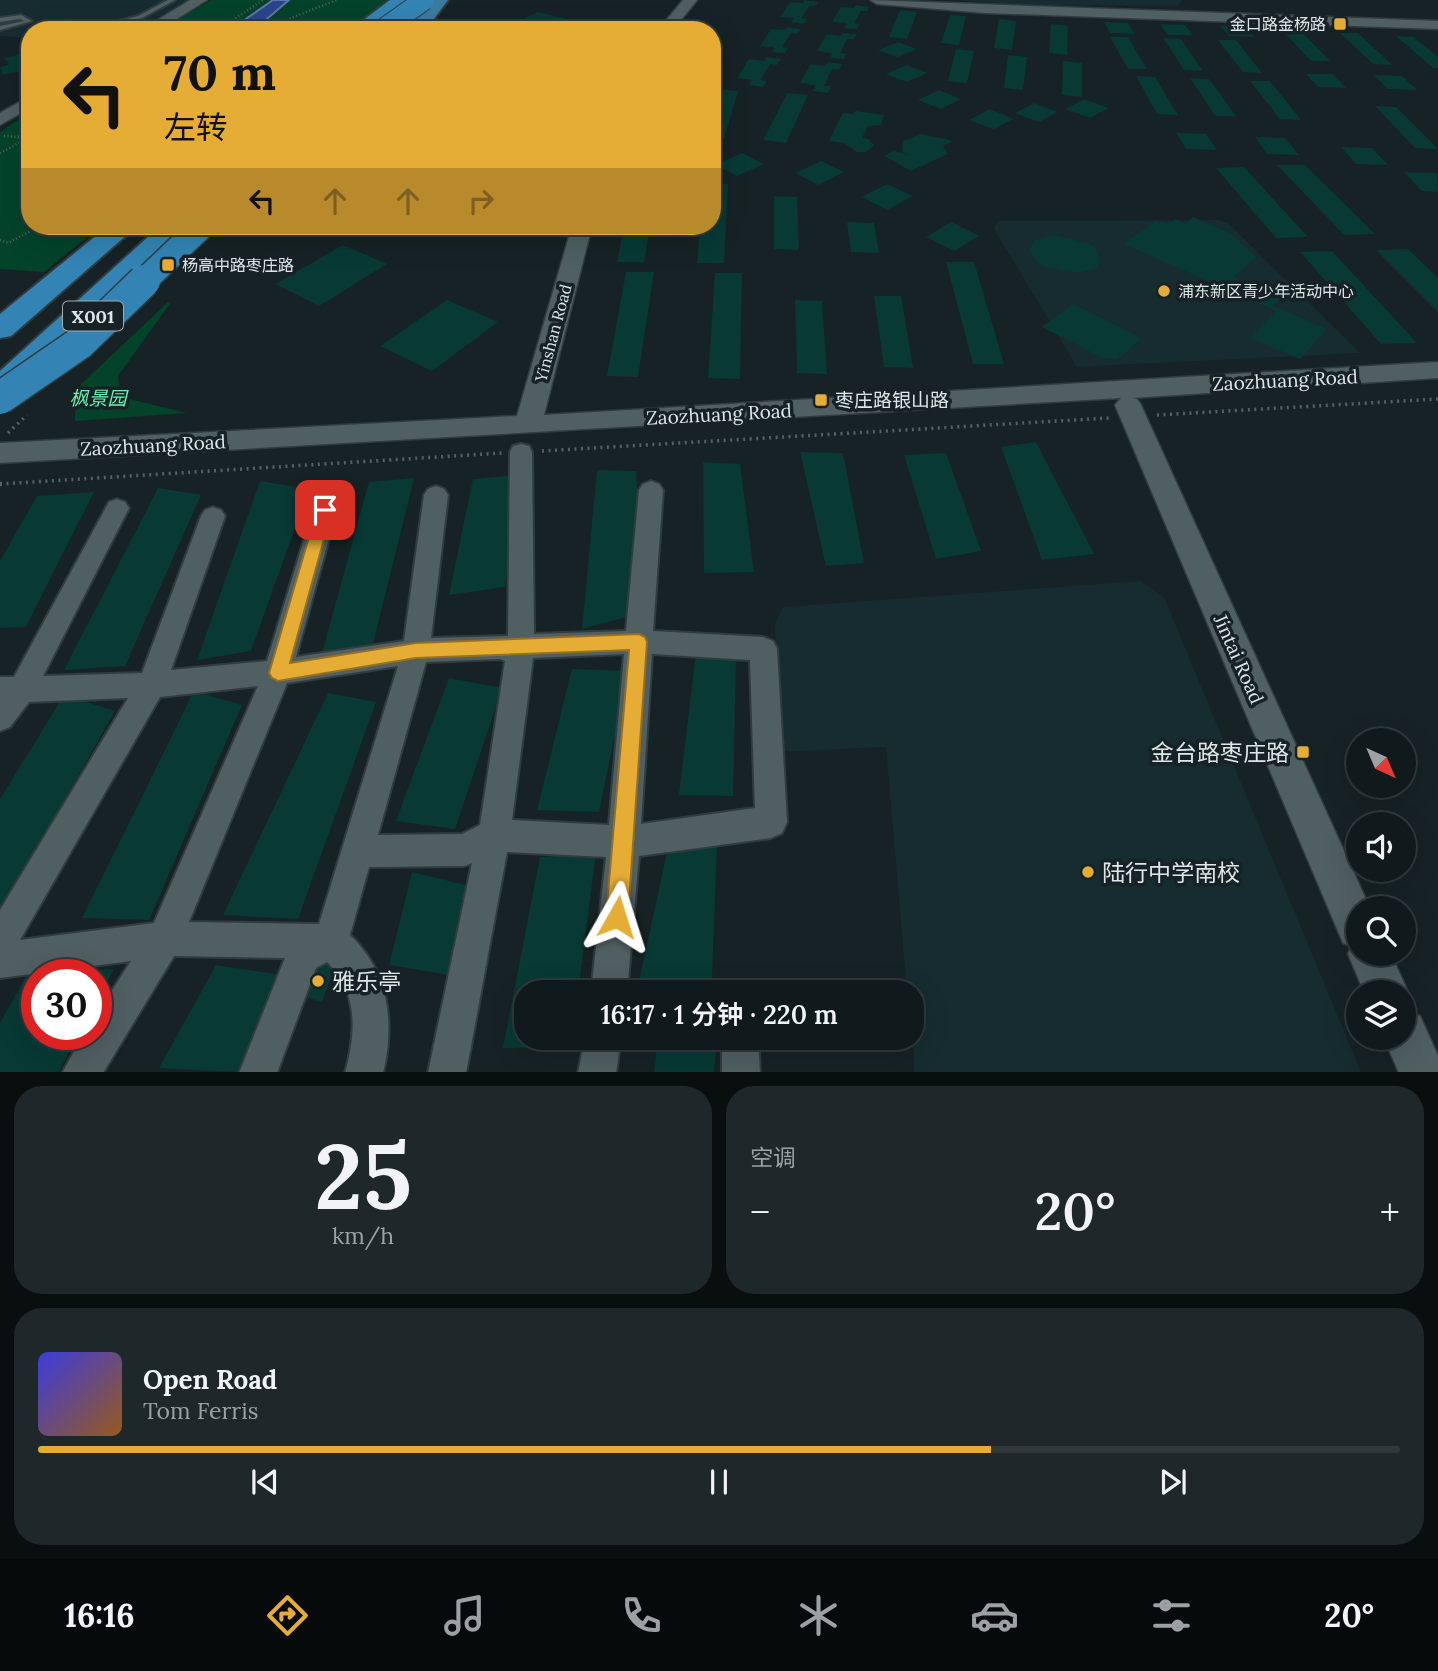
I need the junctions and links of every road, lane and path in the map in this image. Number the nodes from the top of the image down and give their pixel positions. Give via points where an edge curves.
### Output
1 (172, 0) edge
2 (200, 0) edge
3 (263, 0) edge
4 (331, 0) edge
5 (336, 0) edge
6 (401, 0) edge
7 (412, 0) edge
8 (441, 0) edge
9 (451, 0) edge
10 (690, 0) edge
11 (877, 0) edge
12 (426, 8) edge
13 (0, 20) edge
14 (29, 21) edge
15 (131, 21) edge
16 (164, 21) edge
17 (232, 21) edge
18 (286, 21) edge
19 (372, 21) edge
20 (382, 21) edge
21 (400, 21) edge
22 (413, 21) edge
23 (676, 21) edge
24 (21, 23) edge
25 (1438, 24) edge
26 (0, 28) edge
27 (19, 32) dead end
28 (21, 106) edge
29 (3, 117) edge
30 (21, 135) edge
31 (0, 136) edge
32 (17, 137) junction
33 (21, 138) edge
34 (21, 142) edge
35 (0, 153) edge
36 (23, 235) edge
37 (113, 235) edge
38 (125, 235) edge
39 (139, 235) edge
40 (165, 235) edge
41 (179, 235) edge
42 (193, 235) edge
43 (580, 235) edge
44 (0, 240) edge
45 (0, 329) edge
46 (0, 340) edge
47 (0, 355) edge
48 (1438, 370) edge
49 (1438, 387) edge
50 (0, 389) edge
51 (0, 398) edge
52 (1438, 398) edge
53 (1127, 404) junction
54 (0, 409) edge
55 (524, 439) junction
56 (0, 453) edge
57 (0, 467) edge
58 (0, 484) edge
59 (651, 490) dead end
60 (436, 495) dead end
61 (117, 508) dead end
62 (325, 510) dead end
63 (213, 516) dead end
64 (639, 642) junction
65 (521, 648) junction
66 (416, 651) junction
67 (278, 673) junction
68 (152, 685) junction
69 (11, 690) edge
70 (0, 718) edge
71 (494, 835) junction
72 (624, 842) junction
73 (357, 851) junction
74 (1346, 901) edge
75 (165, 939) junction
76 (331, 940) junction
77 (0, 942) edge
78 (0, 960) edge
79 (0, 979) edge
80 (610, 980) edge
81 (601, 1050) edge
82 (740, 1050) edge
83 (1412, 1050) edge
84 (82, 1072) edge
85 (258, 1072) edge
86 (364, 1072) edge
87 (447, 1072) edge
88 (597, 1072) edge
89 (741, 1072) edge
90 (1422, 1072) edge

1 - 15 lane
2 - 16 street
3 - 17 path
4 - 5 path
5 - 18 path
6 - 19 highway
7 - 20 main road
8 - 12 main road
8 - 22 highway
9 - 12 main road
10 - 23 street
11 - 25 street via 985,9
12 - 21 highway, bridge
13 - 14 lane via 21,17
24 - 26 lane
26 - 27 lane
28 - 29 street
30 - 32 path
31 - 32 path
32 - 33 path
34 - 35 path
36 - 44 path via 8,243
37 - 45 highway
38 - 46 main road, X001
39 - 47 highway, X001
40 - 50 highway, X001
41 - 54 main road, X001
42 - 51 highway, bridge via 80,343
43 - 55 street, Yinshan Road
48 - 53 street, Zaozhuang Road
49 - 53 street, Zaozhuang Road
52 - 53 path
53 - 55 street, Zaozhuang Road
53 - 55 path
53 - 74 street, Jintai Road
55 - 56 street, Zaozhuang Road
55 - 57 street, Zaozhuang Road
55 - 58 path
55 - 65 street
59 - 64 street
60 - 66 street
61 - 69 street
62 - 67 street
63 - 68 street
64 - 65 street
64 - 72 street
64 - 72 street via 763,649 771,822
65 - 66 street
65 - 71 street
66 - 67 street
66 - 73 street
67 - 68 street
67 - 75 street
68 - 69 street
68 - 77 street
69 - 70 street
71 - 72 street
71 - 73 street via 464,850
71 - 87 street
72 - 80 street
73 - 76 street
75 - 76 street
75 - 78 street
75 - 84 street
76 - 85 street via 303,956
76 - 86 street via 351,957 371,1010 370,1055
78 - 79 street via 13,959
81 - 88 street
82 - 89 street
83 - 90 street

